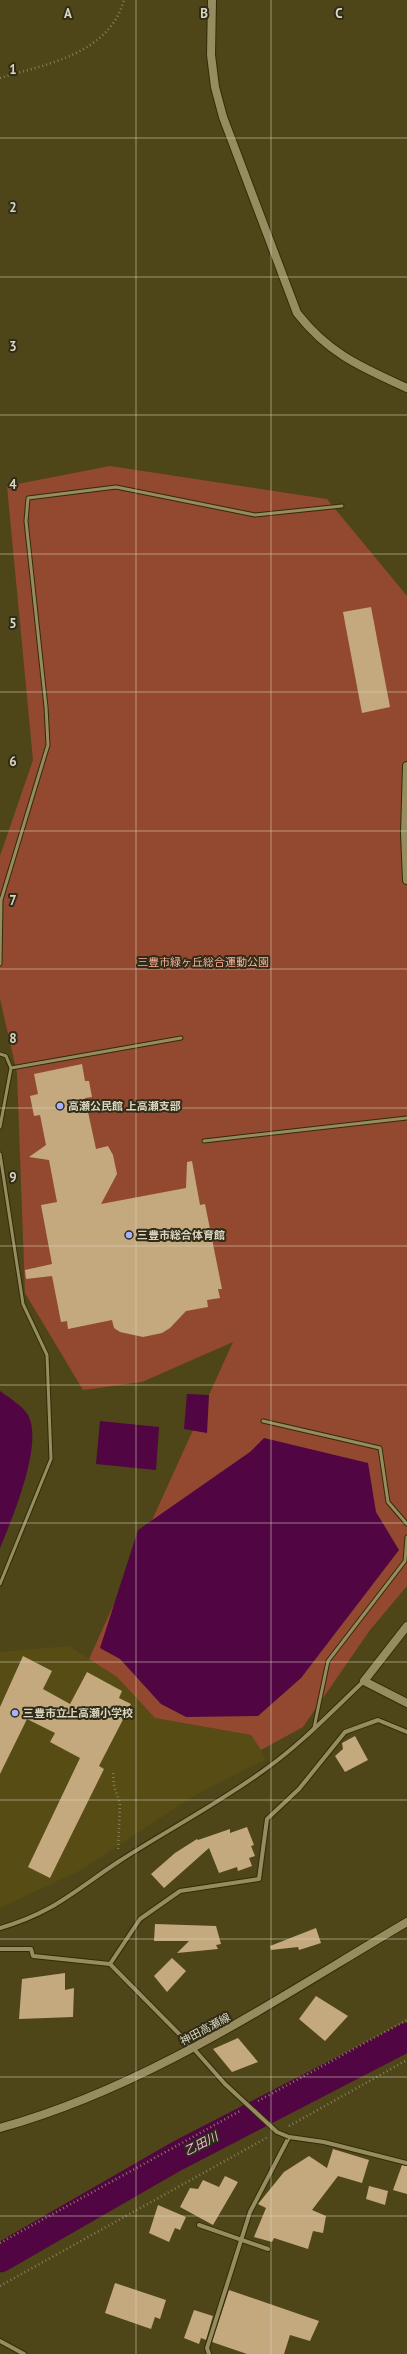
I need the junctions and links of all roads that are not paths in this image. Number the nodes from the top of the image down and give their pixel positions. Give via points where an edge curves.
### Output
1 (212, 0) edge
2 (407, 388) edge
3 (342, 506) dead end
4 (407, 766) edge
5 (407, 880) edge
6 (0, 964) edge
7 (181, 1038) dead end
8 (0, 1054) edge
9 (11, 1068) junction
10 (407, 1118) edge
11 (0, 1126) edge
12 (204, 1141) dead end
13 (0, 1154) edge
14 (263, 1421) dead end
15 (407, 1524) edge
16 (407, 1537) edge
17 (0, 1584) edge
18 (407, 1626) edge
19 (364, 1681) junction
20 (407, 1702) edge
21 (314, 1728) junction
22 (407, 1732) edge
23 (407, 1922) edge
24 (0, 1928) edge
25 (0, 1949) edge
26 (110, 1964) junction
27 (193, 2048) junction
28 (0, 2128) edge
29 (288, 2137) junction
30 (407, 2163) edge
31 (198, 2225) dead end
32 (241, 2240) junction
33 (268, 2249) dead end
34 (0, 2341) edge
35 (24, 2354) edge
36 (209, 2354) edge

1 - 2 street via 211,55 215,87 223,117 297,313 327,346 357,365
3 - 6 lane via 255,515 116,487 28,498 26,521 48,745 1,900
4 - 5 street
7 - 9 lane
8 - 9 lane via 6,1056
9 - 11 lane
10 - 12 lane
13 - 17 lane via 23,1304 47,1355 51,1458
14 - 15 lane via 380,1448 388,1502
16 - 21 lane via 405,1560 328,1661
18 - 19 street
19 - 20 street
19 - 21 street
21 - 24 street via 266,1769 118,1862 52,1908 25,1921
22 - 26 street via 378,1720 345,1732 299,1789 267,1819 260,1880 180,1891 140,1919
23 - 27 street, 神田高瀬線 via 260,2011
25 - 26 street via 31,1949 33,1956
26 - 27 street
27 - 28 street, 神田高瀬線 via 134,2079
27 - 29 street, bridge via 225,2084 277,2132
29 - 30 street via 324,2142
29 - 32 street via 250,2212
31 - 32 street
32 - 33 street
32 - 36 street via 207,2348
34 - 35 street

